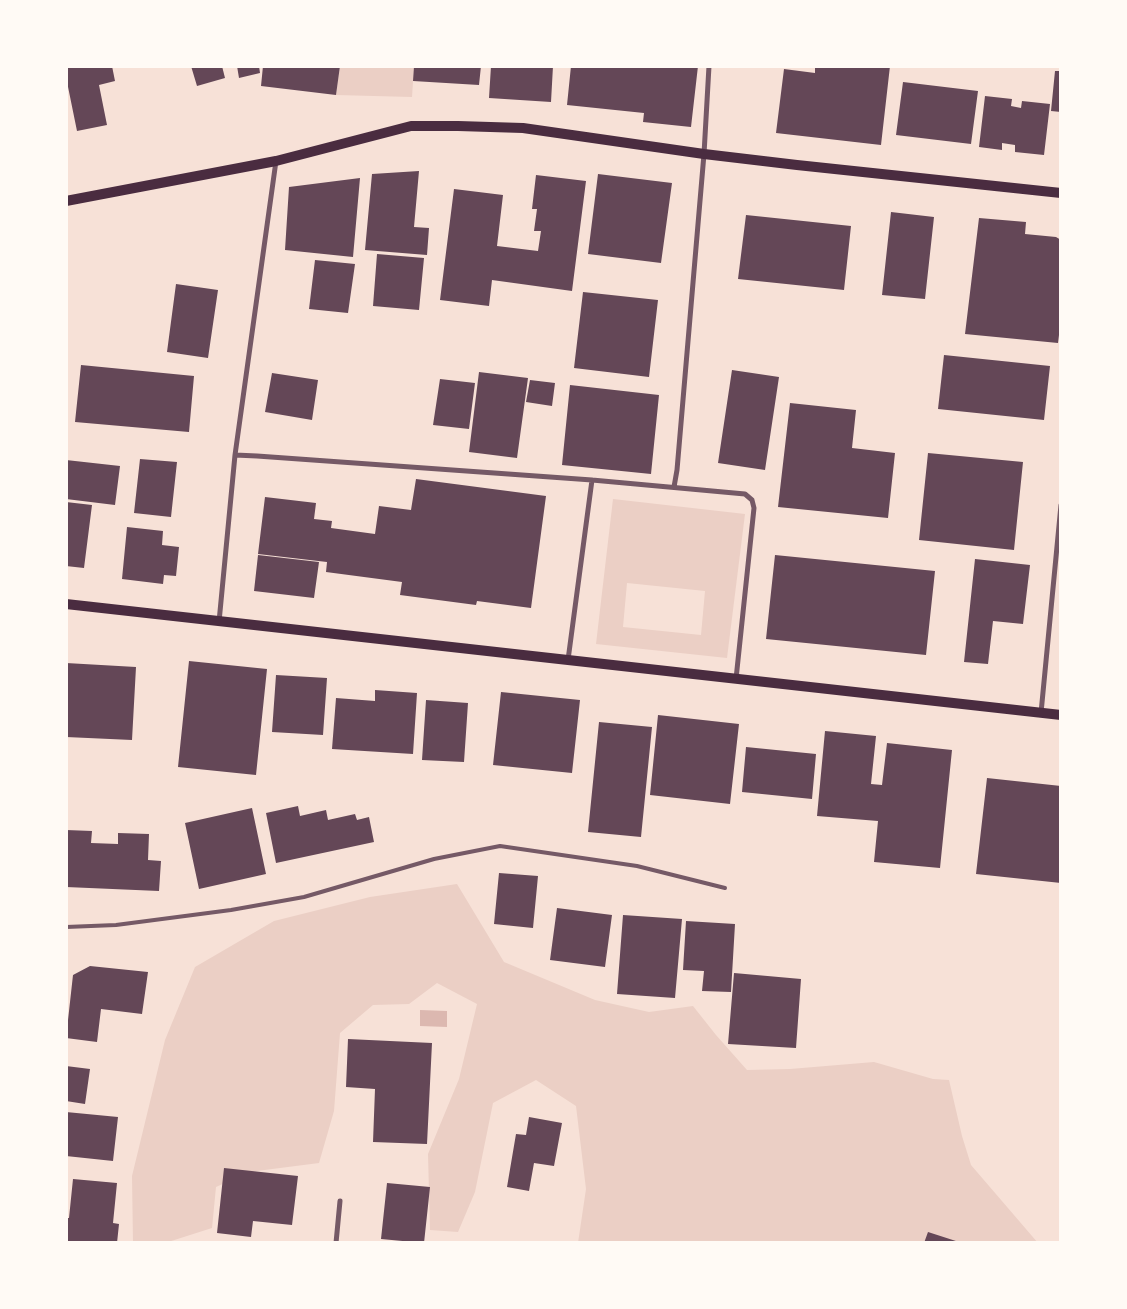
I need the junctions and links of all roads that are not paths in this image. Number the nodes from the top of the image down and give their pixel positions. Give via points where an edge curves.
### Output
1 (710, 66) edge
2 (704, 154) junction
3 (276, 161) junction
4 (1061, 194) edge
5 (66, 201) edge
6 (235, 455) junction
7 (592, 480) junction
8 (674, 487) junction
9 (1061, 505) edge
10 (66, 604) edge
11 (219, 622) junction
12 (568, 660) junction
13 (736, 679) junction
14 (1041, 713) junction
15 (1061, 715) edge
16 (725, 888) dead end
17 (66, 926) edge
18 (340, 1201) dead end
19 (336, 1243) edge

1 - 2 street
2 - 3 main road via 523,128 411,126
2 - 4 main road
2 - 8 street
3 - 5 main road
3 - 6 street
6 - 7 street
6 - 11 street
7 - 8 street
7 - 12 street
8 - 13 street via 744,494 752,500 754,508
9 - 14 street
10 - 11 main road
11 - 12 main road
12 - 13 main road
13 - 14 main road
14 - 15 main road
16 - 17 lane via 637,866 500,846 434,859 304,897 116,925
18 - 19 street

